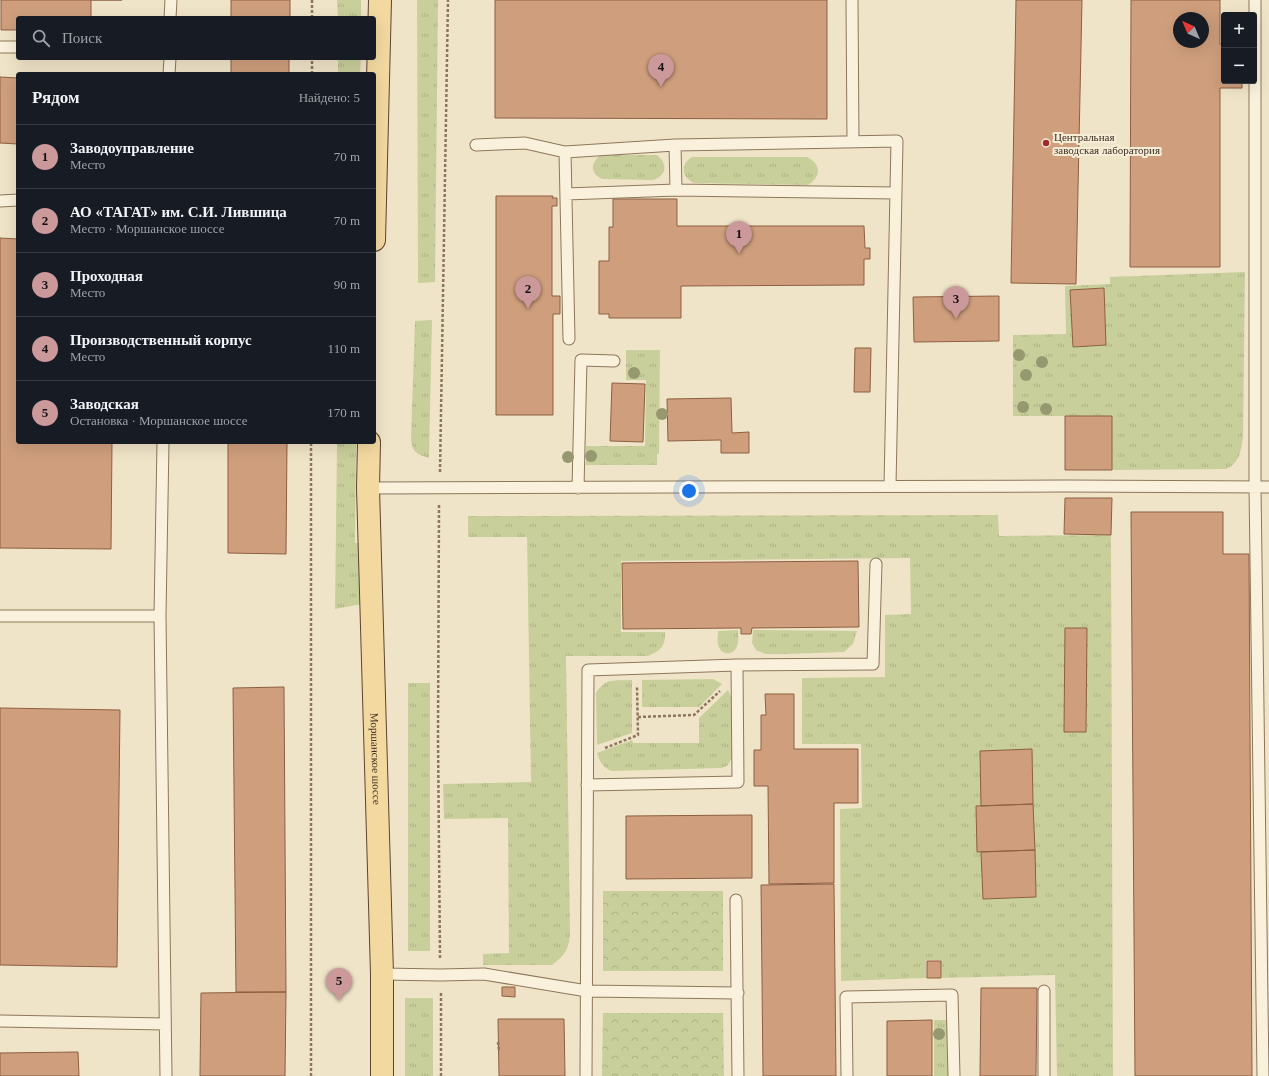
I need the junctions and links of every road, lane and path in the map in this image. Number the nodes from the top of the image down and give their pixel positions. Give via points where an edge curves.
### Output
1 (171, 0) edge
2 (312, 0) edge
3 (380, 0) edge
4 (448, 0) edge
5 (852, 0) edge
6 (1254, 0) edge
7 (170, 16) edge
8 (312, 16) edge
9 (0, 47) edge
10 (16, 47) edge
11 (170, 60) edge
12 (312, 60) edge
13 (169, 72) edge
14 (312, 72) edge
15 (853, 142) junction
16 (476, 145) dead end
17 (675, 145) junction
18 (565, 152) junction
19 (376, 160) edge
20 (676, 190) junction
21 (896, 193) junction
22 (566, 194) junction
23 (16, 200) edge
24 (0, 201) edge
25 (569, 339) dead end
26 (614, 361) dead end
27 (163, 444) edge
28 (311, 444) edge
29 (369, 444) edge
30 (890, 486) junction
31 (1256, 487) junction
32 (1269, 487) edge
33 (368, 488) junction
34 (439, 488) junction
35 (578, 488) junction
36 (876, 564) dead end
37 (0, 616) edge
38 (160, 616) junction
39 (637, 668) junction
40 (737, 670) junction
41 (638, 717) junction
42 (587, 754) junction
43 (587, 785) junction
44 (736, 900) dead end
45 (382, 974) junction
46 (441, 975) junction
47 (587, 991) junction
48 (1044, 991) dead end
49 (738, 993) junction
50 (0, 1022) edge
51 (165, 1024) junction
52 (498, 1042) dead end
53 (499, 1050) dead end
54 (166, 1076) edge
55 (311, 1076) edge
56 (382, 1076) edge
57 (441, 1076) edge
58 (586, 1076) edge
59 (738, 1076) edge
60 (848, 1076) edge
61 (954, 1076) edge
62 (1044, 1076) edge
63 (1263, 1076) edge

1 - 7 lane
2 - 8 path
3 - 19 main road
4 - 34 path
5 - 15 lane
6 - 31 lane
9 - 10 lane
11 - 13 lane
12 - 14 path
15 - 17 lane
15 - 21 lane via 897,142
16 - 18 lane via 525,142
17 - 18 lane
17 - 20 lane
18 - 22 lane
20 - 21 lane
20 - 22 lane
21 - 30 lane
22 - 25 lane
23 - 24 lane
26 - 35 lane via 581,360
27 - 38 lane
28 - 55 path
29 - 33 main road, Моршанское шоссе
30 - 31 lane
30 - 35 lane
31 - 32 lane
31 - 63 lane
33 - 34 lane
33 - 45 main road, Моршанское шоссе
34 - 35 lane
34 - 46 path via 438,737
36 - 40 lane via 873,664
37 - 38 lane
38 - 51 lane
39 - 40 lane
39 - 41 path
39 - 42 lane via 588,670
40 - 41 path via 694,715
40 - 43 lane via 738,782
41 - 42 path via 638,735
42 - 43 lane
43 - 47 lane
44 - 49 lane
45 - 46 lane
45 - 56 main road, Моршанское шоссе
46 - 47 lane via 484,974
46 - 57 path
47 - 49 lane
47 - 58 lane
48 - 62 lane
49 - 59 lane
50 - 51 lane
51 - 54 lane
52 - 53 path
60 - 61 lane via 846,997 952,995

